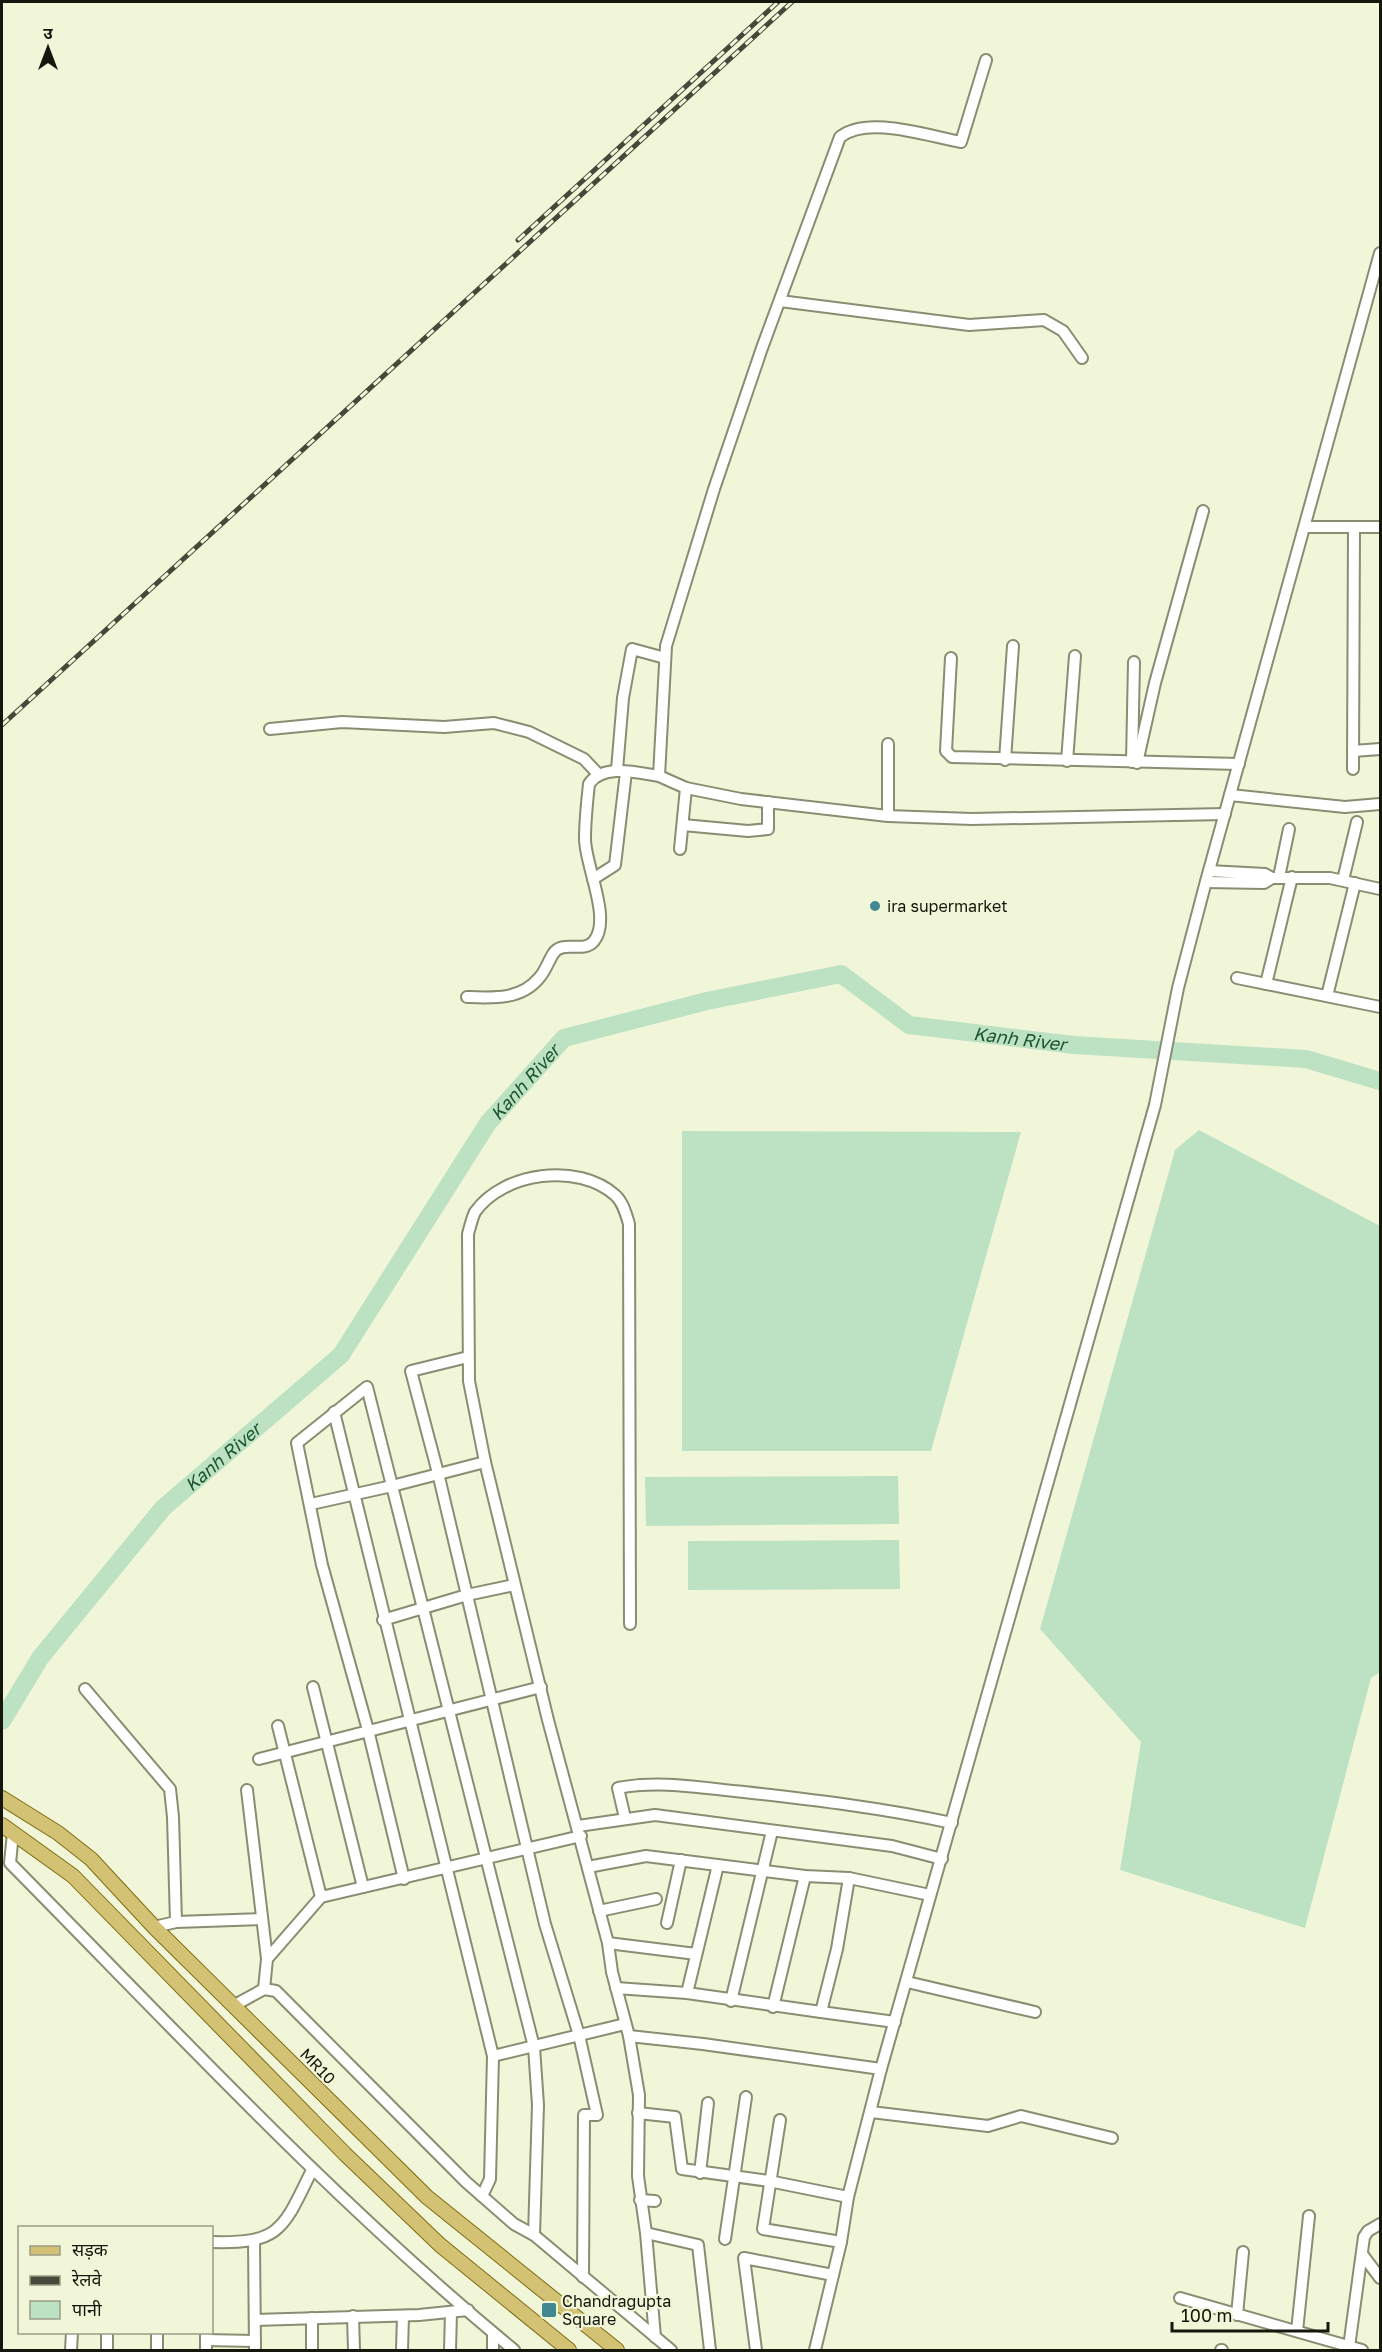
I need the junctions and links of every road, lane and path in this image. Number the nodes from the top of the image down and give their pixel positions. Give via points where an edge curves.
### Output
1 (986, 60) dead end
2 (1380, 253) edge
3 (780, 301) junction
4 (1082, 358) dead end
5 (1203, 511) dead end
6 (1305, 526) junction
7 (1354, 527) junction
8 (1380, 527) edge
9 (1013, 646) dead end
10 (1075, 656) dead end
11 (665, 658) junction
12 (951, 658) dead end
13 (1134, 662) dead end
14 (270, 729) dead end
15 (888, 744) dead end
16 (1380, 749) edge
17 (1353, 751) junction
18 (1005, 760) junction
19 (1067, 761) junction
20 (1135, 763) junction
21 (1239, 764) junction
22 (1353, 769) dead end
23 (622, 771) junction
24 (599, 775) junction
25 (659, 776) junction
26 (686, 788) junction
27 (1230, 795) junction
28 (768, 802) junction
29 (1380, 804) edge
30 (1225, 814) junction
31 (888, 816) junction
32 (1357, 822) dead end
33 (683, 825) junction
34 (1289, 829) dead end
35 (680, 849) dead end
36 (1207, 876) junction
37 (1292, 877) junction
38 (1275, 878) junction
39 (593, 879) junction
40 (1343, 880) junction
41 (1355, 883) junction
42 (1380, 889) edge
43 (1237, 978) dead end
44 (1266, 984) junction
45 (1327, 996) junction
46 (467, 997) dead end
47 (1380, 1006) edge
48 (468, 1357) junction
49 (334, 1412) junction
50 (485, 1462) junction
51 (438, 1473) junction
52 (392, 1486) junction
53 (355, 1493) junction
54 (312, 1504) junction
55 (514, 1585) junction
56 (466, 1595) junction
57 (423, 1607) junction
58 (383, 1620) junction
59 (630, 1624) dead end
60 (313, 1687) dead end
61 (541, 1687) junction
62 (85, 1689) dead end
63 (492, 1699) junction
64 (449, 1710) junction
65 (410, 1720) junction
66 (278, 1726) dead end
67 (368, 1730) junction
68 (327, 1740) junction
69 (285, 1752) junction
70 (259, 1759) dead end
71 (247, 1790) dead end
72 (2, 1798) edge
73 (625, 1818) junction
74 (952, 1823) junction
75 (7, 1829) edge
76 (579, 1831) junction
77 (772, 1831) junction
78 (529, 1848) junction
79 (486, 1859) junction
80 (942, 1859) junction
81 (681, 1860) junction
82 (718, 1865) junction
83 (448, 1867) junction
84 (588, 1867) junction
85 (762, 1870) junction
86 (805, 1876) junction
87 (849, 1878) junction
88 (404, 1879) junction
89 (363, 1887) junction
90 (930, 1895) junction
91 (321, 1898) junction
92 (656, 1899) dead end
93 (599, 1911) junction
94 (262, 1919) junction
95 (176, 1922) junction
96 (667, 1923) dead end
97 (154, 1927) junction
98 (608, 1943) junction
99 (696, 1954) junction
100 (267, 1959) junction
101 (907, 1982) junction
102 (616, 1988) junction
103 (264, 1989) junction
104 (687, 1993) junction
105 (731, 2001) junction
106 (235, 2005) junction
107 (773, 2007) junction
108 (821, 2012) junction
109 (1035, 2012) dead end
110 (895, 2022) junction
111 (625, 2024) junction
112 (579, 2035) junction
113 (629, 2036) junction
114 (534, 2047) junction
115 (493, 2056) junction
116 (881, 2069) junction
117 (746, 2097) dead end
118 (708, 2103) dead end
119 (871, 2112) junction
120 (638, 2113) junction
121 (780, 2120) dead end
122 (1112, 2138) dead end
123 (312, 2170) junction
124 (700, 2173) junction
125 (734, 2176) junction
126 (769, 2181) junction
127 (482, 2196) junction
128 (848, 2197) junction
129 (640, 2200) junction
130 (655, 2200) dead end
131 (1309, 2216) dead end
132 (1380, 2224) edge
133 (646, 2233) junction
134 (534, 2235) junction
135 (725, 2239) dead end
136 (254, 2241) junction
137 (213, 2242) edge
138 (841, 2242) junction
139 (1244, 2252) dead end
140 (1362, 2254) junction
141 (833, 2275) junction
142 (583, 2277) junction
143 (1380, 2278) edge
144 (1180, 2298) dead end
145 (468, 2310) junction
146 (451, 2312) junction
147 (353, 2316) junction
148 (403, 2316) junction
149 (1237, 2316) junction
150 (312, 2318) junction
151 (255, 2320) junction
152 (1297, 2331) junction
153 (493, 2333) junction
154 (72, 2334) edge
155 (107, 2334) edge
156 (157, 2334) edge
157 (655, 2337) junction
158 (206, 2341) edge
159 (255, 2346) edge
160 (1349, 2347) junction
161 (71, 2350) edge
162 (107, 2350) edge
163 (157, 2350) edge
164 (312, 2350) edge
165 (354, 2350) edge
166 (402, 2350) edge
167 (450, 2350) edge
168 (493, 2350) edge
169 (514, 2350) edge
170 (569, 2350) edge
171 (617, 2350) edge
172 (671, 2350) edge
173 (711, 2350) edge
174 (756, 2350) edge
175 (815, 2350) edge
176 (1362, 2350) edge

1 - 3 street via 961,142 881,127 850,129 840,137
2 - 6 street
3 - 4 street via 969,325 1044,320 1064,331
3 - 11 street via 710,500
5 - 20 street
6 - 7 street
6 - 21 street
7 - 8 street
7 - 17 street
9 - 18 street
10 - 19 street
11 - 23 street via 632,649 623,698
11 - 25 street
12 - 18 street via 946,751 961,759
13 - 20 street
14 - 24 street via 342,722 444,727 494,723 529,732 584,759
15 - 31 street
16 - 17 street
17 - 22 street
18 - 19 street
19 - 20 street
20 - 21 street
21 - 27 street
23 - 24 street
23 - 25 street
23 - 39 street via 615,865
24 - 39 street via 589,784 585,839
25 - 26 street
26 - 28 street
26 - 33 street
27 - 29 street via 1345,807
27 - 30 street
28 - 31 street
28 - 33 street via 768,829
30 - 31 street via 972,819
30 - 36 street
32 - 40 street
33 - 35 street
34 - 38 street
36 - 38 street via 1240,878 1264,874
36 - 74 street via 1178,988 1155,1105
37 - 38 street
37 - 40 street
37 - 44 street
39 - 46 street via 599,921 592,943 554,952 539,978 521,992 493,998
40 - 41 street
41 - 42 street
41 - 45 street
43 - 44 street
44 - 45 street
45 - 47 street
48 - 50 street
48 - 51 street via 411,1371
48 - 59 street via 468,1234 474,1213 491,1196 522,1179 550,1175 580,1178 615,1195 629,1224
49 - 52 street via 368,1387
49 - 53 street
49 - 54 street via 297,1443
50 - 51 street
50 - 55 street
51 - 52 street
51 - 56 street
52 - 53 street
52 - 57 street
53 - 54 street
53 - 58 street
54 - 67 street via 322,1565
55 - 56 street
55 - 61 street
56 - 57 street
56 - 63 street
57 - 58 street
57 - 64 street
58 - 65 street
60 - 68 street
61 - 63 street
61 - 76 street
62 - 95 street via 170,1789
63 - 64 street
63 - 78 street
64 - 65 street
64 - 79 street
65 - 67 street
65 - 83 street
66 - 69 street
67 - 68 street
67 - 88 street
68 - 69 street
68 - 89 street
69 - 70 street
69 - 91 street
71 - 94 street
72 - 97 main road, MR10 via 91,1859
73 - 74 street via 618,1788 645,1783 881,1808
73 - 76 street
73 - 77 street via 655,1815
74 - 80 street
75 - 123 street via 10,1863
75 - 170 main road via 73,1876 345,2154 440,2245
76 - 78 street
76 - 84 street
77 - 80 street via 892,1846
77 - 85 street
78 - 79 street
78 - 112 street via 545,1924
79 - 83 street
79 - 114 street
80 - 90 street
81 - 82 street
81 - 84 street via 646,1856
81 - 96 street
82 - 85 street
82 - 99 street
83 - 88 street
83 - 115 street
84 - 93 street
85 - 86 street
85 - 105 street
86 - 87 street
86 - 107 street
87 - 90 street
87 - 108 street
88 - 89 street
89 - 91 street
90 - 101 street
91 - 100 street
92 - 93 street
93 - 98 street
94 - 95 street
94 - 100 street
95 - 97 street
97 - 106 main road, MR10
98 - 99 street
98 - 102 street
99 - 104 street
100 - 103 street
101 - 109 street
101 - 110 street
102 - 104 street
102 - 111 street
103 - 106 street
103 - 127 street via 276,1991
104 - 105 street
105 - 107 street
106 - 171 main road, MR10 via 427,2197
107 - 108 street
108 - 110 street
110 - 116 street
111 - 112 street
111 - 113 street
112 - 114 street
112 - 142 street via 597,2115 584,2115
113 - 116 street
113 - 120 street via 639,2095
114 - 115 street
114 - 134 street via 538,2105
115 - 127 street via 490,2179
116 - 119 street
117 - 125 street
118 - 124 street
119 - 122 street via 988,2126 1021,2116
119 - 128 street
120 - 124 street via 675,2117 682,2169
120 - 129 street
121 - 126 street
123 - 136 street via 288,2217 271,2234
123 - 145 street
124 - 125 street
125 - 126 street
125 - 135 street
126 - 128 street
126 - 138 street via 763,2229
127 - 134 street via 514,2224
128 - 138 street
129 - 130 street
129 - 133 street
131 - 152 street
132 - 140 street via 1368,2231
133 - 157 street
133 - 173 street via 699,2245
134 - 142 street
136 - 137 street
136 - 151 street
138 - 141 street
139 - 149 street
140 - 143 street
140 - 160 street
141 - 174 street via 744,2258
141 - 175 street
142 - 157 street
144 - 149 street
145 - 146 street
145 - 153 street
146 - 148 street
146 - 167 street
147 - 148 street
147 - 150 street
147 - 165 street
148 - 166 street
149 - 152 street
150 - 151 street
150 - 164 street
151 - 159 street
152 - 160 street
153 - 168 street
153 - 169 street
154 - 161 street
155 - 162 street
156 - 163 street
157 - 172 street
158 - 159 street
160 - 176 street

